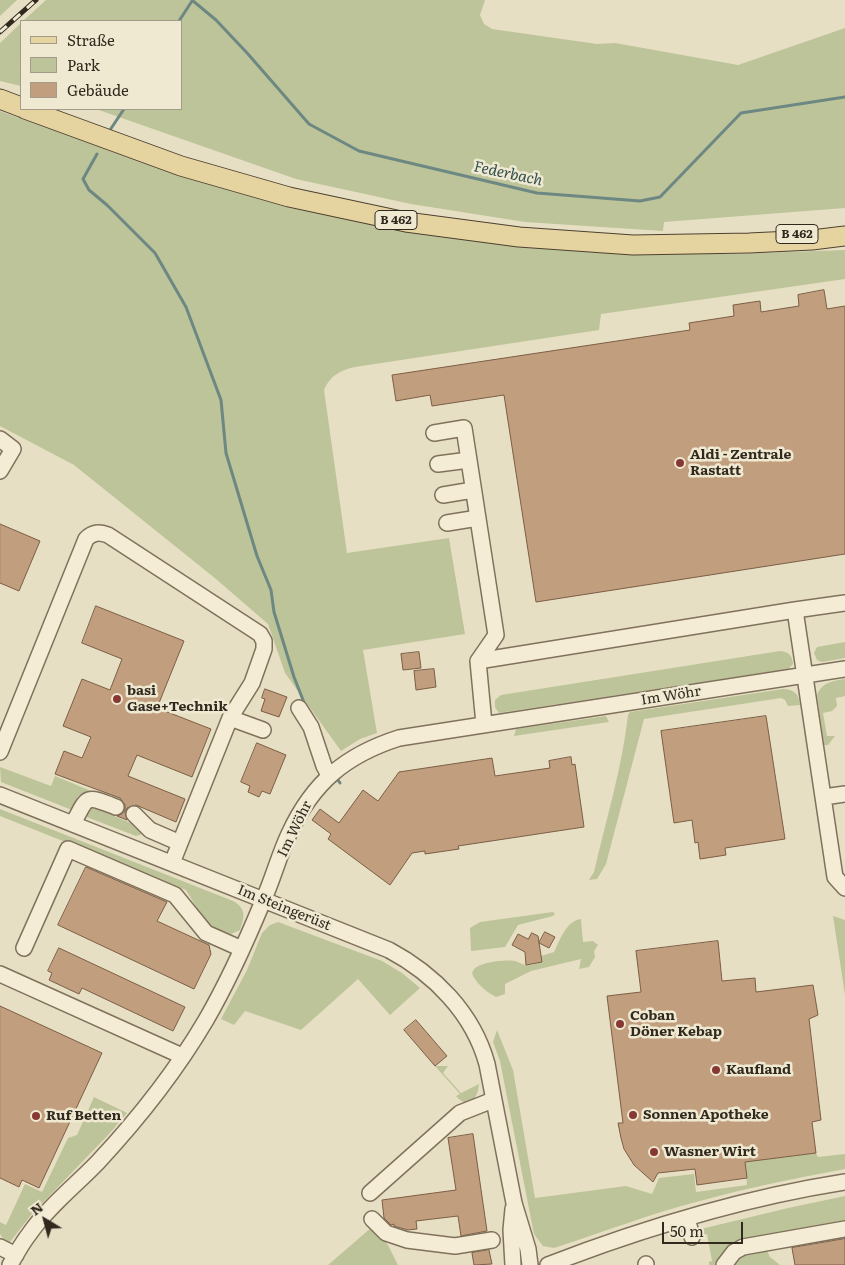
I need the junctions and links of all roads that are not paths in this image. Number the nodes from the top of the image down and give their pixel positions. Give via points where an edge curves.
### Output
1 (0, 99) edge
2 (20, 107) edge
3 (28, 110) edge
4 (845, 228) edge
5 (845, 236) edge
6 (749, 243) junction
7 (434, 433) dead end
8 (0, 439) edge
9 (469, 460) junction
10 (438, 464) dead end
11 (0, 471) edge
12 (473, 490) junction
13 (443, 495) dead end
14 (478, 518) junction
15 (447, 523) dead end
16 (845, 603) edge
17 (795, 610) junction
18 (478, 661) junction
19 (845, 669) edge
20 (806, 676) junction
21 (299, 708) dead end
22 (230, 718) junction
23 (484, 724) junction
24 (263, 730) dead end
25 (0, 752) edge
26 (329, 775) junction
27 (845, 794) edge
28 (0, 795) edge
29 (824, 797) junction
30 (116, 807) dead end
31 (134, 814) dead end
32 (73, 824) junction
33 (180, 843) junction
34 (172, 863) junction
35 (845, 888) edge
36 (264, 900) junction
37 (24, 948) dead end
38 (242, 949) junction
39 (0, 974) edge
40 (182, 1056) junction
41 (494, 1100) junction
42 (845, 1182) edge
43 (370, 1193) dead end
44 (514, 1203) junction
45 (686, 1218) junction
46 (372, 1220) dead end
47 (845, 1229) edge
48 (692, 1237) dead end
49 (492, 1240) dead end
50 (0, 1247) edge
51 (13, 1260) edge
52 (513, 1265) edge
53 (530, 1265) edge
54 (548, 1265) edge
55 (724, 1265) edge

1 - 2 main road
3 - 6 main road, B 462 via 181,166 289,197 406,222 519,237 633,245
4 - 6 main road, B 462
5 - 6 main road, B 462
7 - 9 street via 464,428
8 - 11 street via 13,449
9 - 10 street
9 - 12 street
12 - 13 street
12 - 14 street
14 - 15 street
14 - 18 street via 496,635
16 - 17 street
17 - 18 street
17 - 20 street
18 - 23 street
19 - 20 street, Im Wöhr
20 - 23 street, Im Wöhr
20 - 29 street
21 - 26 street via 311,727
22 - 24 street
22 - 25 street via 252,683 264,649 260,634 108,535 91,534 86,539
22 - 33 street
23 - 26 street, Im Wöhr via 380,744 357,755
26 - 36 street, Im Wöhr via 299,815
27 - 29 street
28 - 32 street, Im Steingerüst
29 - 35 street via 835,877
30 - 32 street via 89,798
31 - 33 street via 150,830
32 - 34 street, Im Steingerüst
33 - 34 street
34 - 36 street, Im Steingerüst
36 - 38 street, Im Wöhr
36 - 41 street, Im Steingerüst via 389,950 423,971 452,1000 474,1031 484,1054
37 - 38 street via 68,849 175,895 206,933
38 - 40 street, Im Wöhr via 205,1022
39 - 40 street
40 - 51 street, Im Wöhr via 140,1105 125,1132 30,1232
41 - 43 street via 460,1113
41 - 44 street, Im Steingerüst
42 - 45 street via 749,1201
44 - 52 street, Im Steingerüst via 511,1230
44 - 53 street, Im Steingerüst
45 - 48 street
45 - 54 street
46 - 49 street via 386,1233 407,1240 454,1246
47 - 55 street via 743,1247 734,1252
50 - 51 street

